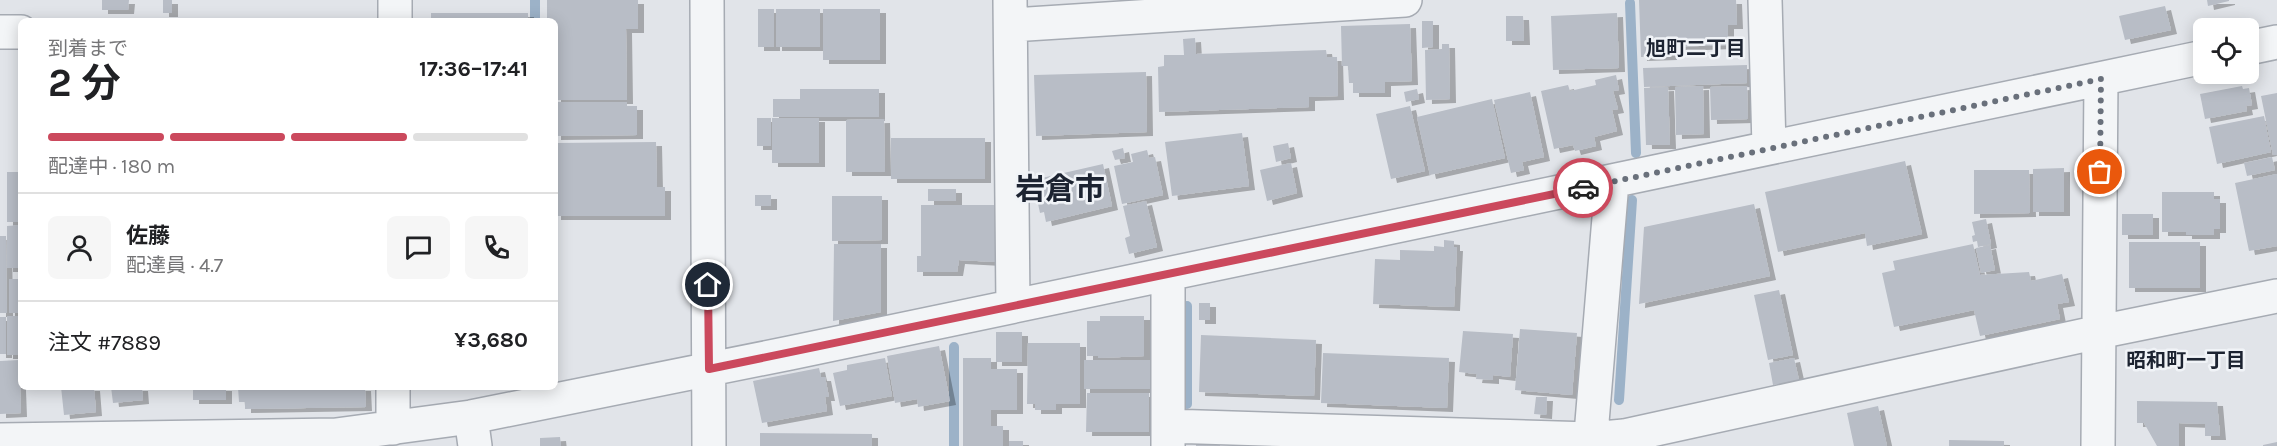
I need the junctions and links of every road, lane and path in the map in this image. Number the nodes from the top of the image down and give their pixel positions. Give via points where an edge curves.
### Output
1 (395, 0) edge
2 (707, 0) edge
3 (1405, 0) edge
4 (1765, 0) edge
5 (1011, 12) edge
6 (395, 18) edge
7 (0, 32) edge
8 (18, 32) edge
9 (2277, 42) edge
10 (2259, 46) edge
11 (2193, 59) edge
12 (2101, 79) junction
13 (1770, 147) junction
14 (1611, 182) junction
15 (1168, 274) junction
16 (2277, 296) edge
17 (1013, 306) junction
18 (2099, 332) junction
19 (709, 369) junction
20 (393, 390) edge
21 (393, 428) junction
22 (473, 432) edge
23 (1168, 436) edge
24 (0, 440) edge
25 (1591, 442) edge
26 (709, 446) edge
27 (2098, 446) edge

1 - 6 street
2 - 19 street
3 - 5 street
4 - 13 street
5 - 17 street
7 - 8 street
9 - 10 street
11 - 12 street
12 - 13 street
12 - 18 street
13 - 14 street
14 - 15 street
14 - 25 street
15 - 17 street
15 - 23 street
16 - 18 street
17 - 19 street
18 - 25 street
18 - 27 street
19 - 22 street
19 - 26 street
20 - 21 street
21 - 22 street
21 - 24 street via 336,435
23 - 25 street

